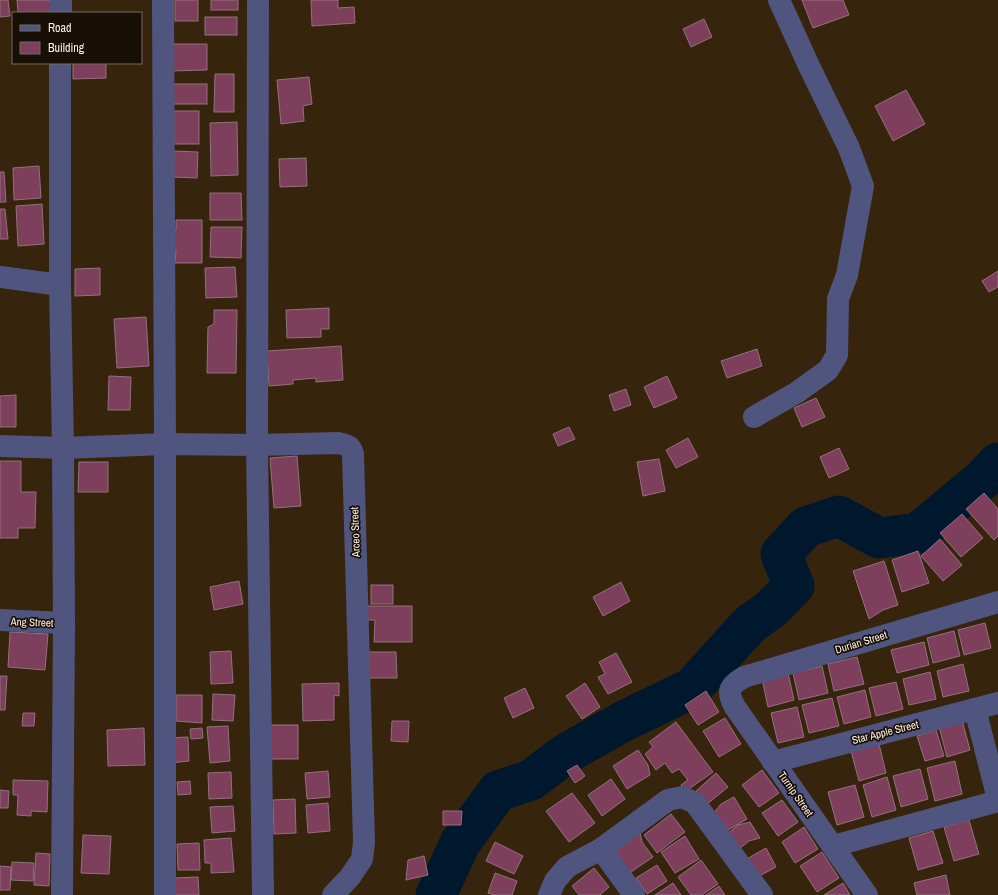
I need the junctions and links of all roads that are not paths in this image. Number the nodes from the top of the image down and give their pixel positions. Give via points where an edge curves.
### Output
1 (61, 0) edge
2 (163, 0) edge
3 (258, 0) edge
4 (780, 0) edge
5 (61, 12) edge
6 (60, 64) edge
7 (0, 277) edge
8 (60, 285) junction
9 (754, 417) dead end
10 (165, 444) junction
11 (257, 445) junction
12 (0, 446) edge
13 (64, 448) junction
14 (998, 589) edge
15 (990, 604) edge
16 (0, 620) edge
17 (64, 623) junction
18 (730, 692) joint
19 (998, 703) edge
20 (975, 709) junction
21 (773, 762) junction
22 (998, 800) edge
23 (833, 846) junction
24 (601, 848) junction
25 (62, 895) edge
26 (165, 895) edge
27 (263, 895) edge
28 (333, 895) edge
29 (549, 895) edge
30 (634, 895) edge
31 (762, 895) edge
32 (867, 895) edge

1 - 5 street
2 - 10 street
3 - 11 street
4 - 9 street via 863,186 846,275 838,299 837,355 828,370 796,393
6 - 8 street
7 - 8 street
8 - 13 street
10 - 11 street, Arceo Street
10 - 13 street, Arceo Street
10 - 26 street
11 - 27 street
11 - 28 street, Arceo Street via 338,443 348,445 353,454 364,842 362,859
12 - 13 street, Arceo Street
13 - 17 street
14 - 15 street
15 - 18 street, Durian Street via 744,677 734,683
16 - 17 street, Ang Street
17 - 25 street
18 - 21 street, Turnip Street via 730,700
19 - 20 street, Star Apple Street
20 - 21 street, Star Apple Street
20 - 22 street
21 - 23 street, Turnip Street
22 - 23 street
23 - 32 street, Turnip Street
24 - 29 street via 567,867
24 - 30 street
24 - 31 street via 668,800 682,797 695,803

